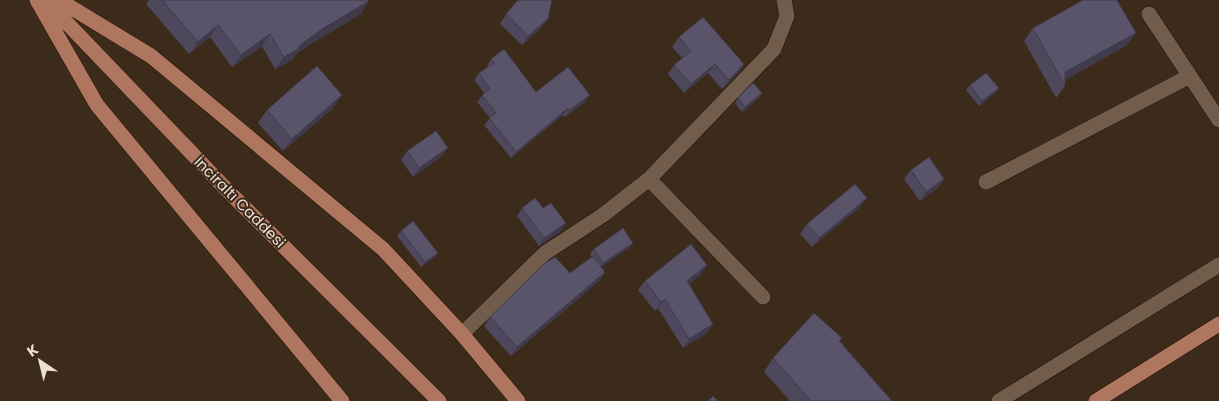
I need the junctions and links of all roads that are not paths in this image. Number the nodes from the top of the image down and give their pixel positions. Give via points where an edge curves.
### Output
1 (37, 0) edge
2 (45, 0) edge
3 (59, 0) edge
4 (784, 0) edge
5 (1149, 14) dead end
6 (1190, 76) junction
7 (1219, 120) edge
8 (648, 178) junction
9 (986, 182) dead end
10 (1219, 265) edge
11 (763, 297) dead end
12 (1219, 324) edge
13 (462, 334) junction
14 (342, 401) edge
15 (439, 401) edge
16 (518, 401) edge
17 (999, 401) edge
18 (1096, 401) edge

1 - 14 main road via 97,105
2 - 15 main road, İnciraltı Caddesi via 228,191
3 - 13 main road via 166,68 383,249
4 - 8 street via 787,16 774,49
5 - 6 street
6 - 7 street
6 - 9 street
8 - 11 street
8 - 13 street via 603,216 545,252
10 - 17 street
12 - 18 main road
13 - 16 main road

